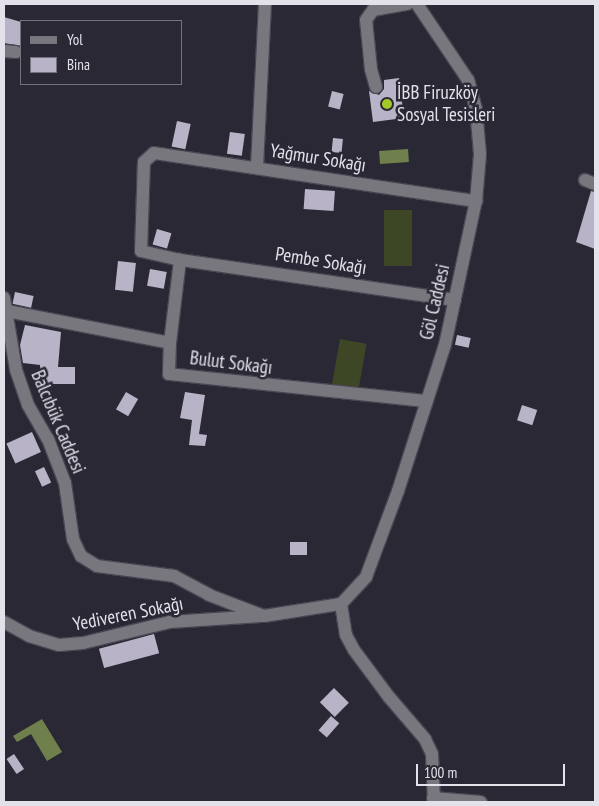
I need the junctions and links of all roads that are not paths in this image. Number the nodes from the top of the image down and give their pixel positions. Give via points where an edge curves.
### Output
1 (265, 4) edge
2 (407, 4) edge
3 (417, 4) edge
4 (376, 87) dead end
5 (257, 167) junction
6 (476, 201) junction
7 (141, 251) joint
8 (180, 260) junction
9 (4, 298) edge
10 (455, 300) junction
11 (7, 311) junction
12 (170, 343) junction
13 (9, 360) edge
14 (427, 401) junction
15 (341, 604) junction
16 (264, 616) junction
17 (4, 622) edge
18 (433, 800) edge
19 (481, 802) edge

1 - 5 street
2 - 4 street via 373,10 366,20
3 - 6 street, Göl Caddesi via 420,13 468,80 476,109 480,154
5 - 6 street, Yağmur Sokağı
5 - 7 street, Yağmur Sokağı via 154,153 144,162
6 - 10 street, Göl Caddesi
7 - 8 street, Pembe Sokağı
8 - 10 street, Pembe Sokağı
8 - 12 street
9 - 11 street, Balcıbük Caddesi
10 - 14 street, Göl Caddesi
11 - 12 street, Bulut Sokağı
11 - 13 street, Balcıbük Caddesi
12 - 14 street, Bulut Sokağı via 169,374
13 - 16 street, Balcıbük Caddesi via 28,405 48,439 65,483 73,539 81,556 97,566 174,576 209,595
14 - 15 street, Göl Caddesi via 376,556 366,577
15 - 16 street, Balcıbük Caddesi
15 - 18 street via 346,635 354,650 429,747
16 - 17 street, Yediveren Sokağı via 170,622 83,643 59,645 29,636
18 - 19 street

